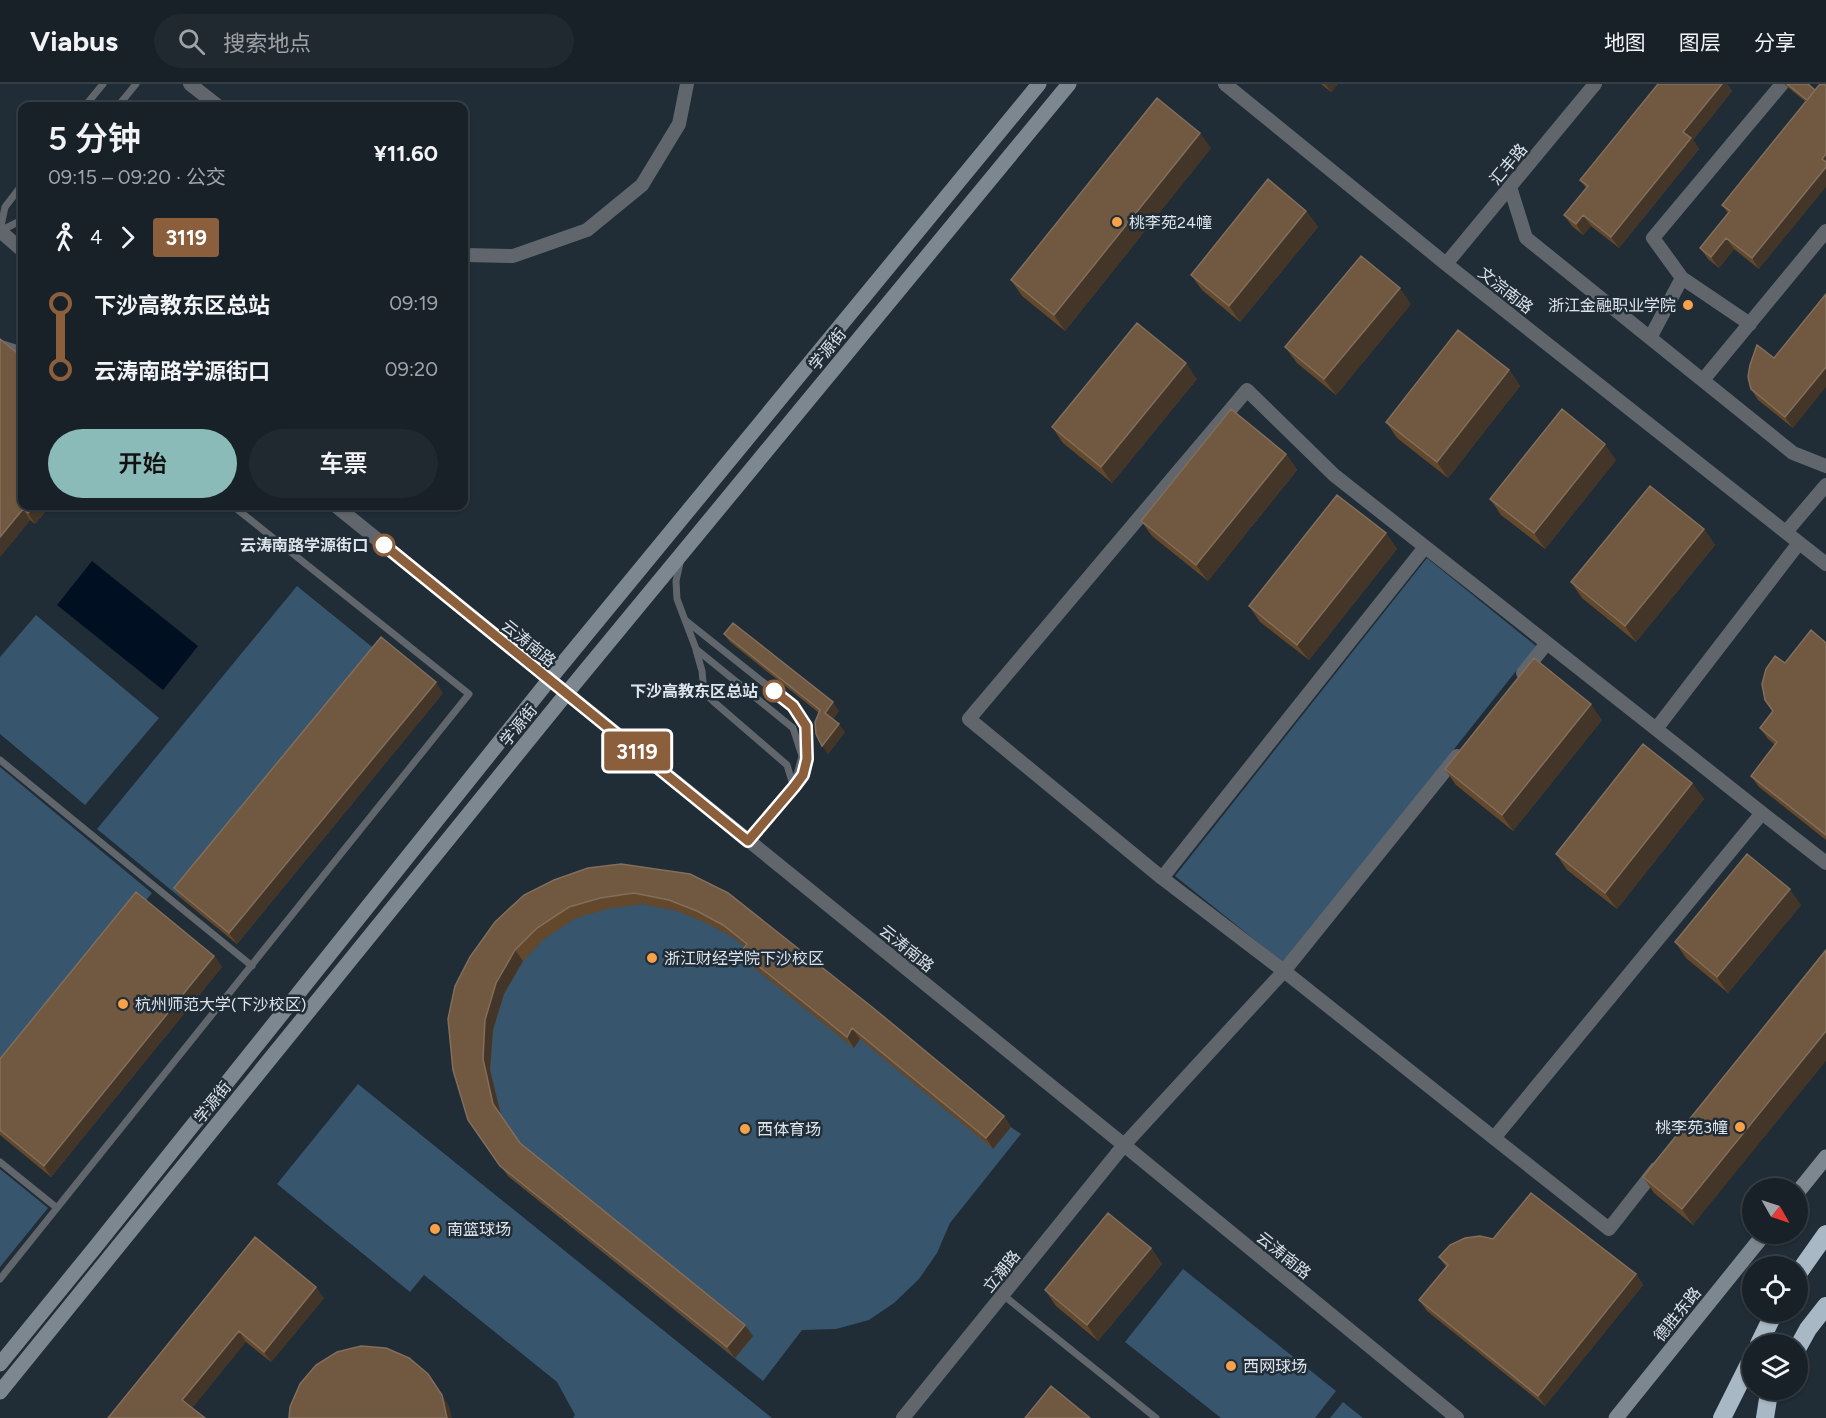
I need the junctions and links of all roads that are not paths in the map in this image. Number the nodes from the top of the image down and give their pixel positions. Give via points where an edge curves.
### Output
1 (103, 84) edge
2 (136, 84) edge
3 (190, 84) edge
4 (687, 84) edge
5 (1039, 84) edge
6 (1069, 84) edge
7 (1225, 84) edge
8 (1782, 84) edge
9 (1593, 85) edge
10 (88, 102) edge
11 (121, 102) edge
12 (213, 102) edge
13 (1510, 187) junction
14 (18, 190) edge
15 (18, 222) edge
16 (1826, 231) edge
17 (0, 232) edge
18 (18, 247) edge
19 (468, 255) edge
20 (1446, 264) junction
21 (1682, 278) junction
22 (1750, 324) junction
23 (1650, 338) junction
24 (0, 343) edge
25 (18, 349) edge
26 (1703, 380) junction
27 (1826, 466) edge
28 (1826, 485) edge
29 (238, 510) edge
30 (341, 510) edge
31 (1786, 532) junction
32 (1799, 543) junction
33 (1425, 547) junction
34 (682, 553) junction
35 (1826, 564) edge
36 (685, 620) junction
37 (1547, 643) junction
38 (696, 650) junction
39 (549, 680) junction
40 (1518, 680) edge
41 (566, 694) junction
42 (1656, 729) junction
43 (1467, 743) edge
44 (0, 760) edge
45 (794, 787) junction
46 (1762, 813) junction
47 (748, 841) junction
48 (1826, 863) edge
49 (1162, 878) junction
50 (252, 966) junction
51 (1284, 971) junction
52 (1494, 1138) junction
53 (1125, 1145) junction
54 (1666, 1156) edge
55 (1826, 1157) edge
56 (0, 1162) edge
57 (1808, 1179) edge
58 (57, 1208) junction
59 (1826, 1234) edge
60 (1756, 1244) edge
61 (1808, 1259) edge
62 (0, 1279) edge
63 (1003, 1295) junction
64 (1826, 1306) edge
65 (1805, 1334) edge
66 (0, 1364) edge
67 (1742, 1378) edge
68 (0, 1392) edge
69 (1768, 1400) edge
70 (903, 1418) edge
71 (1156, 1418) edge
72 (1457, 1418) edge
73 (1616, 1418) edge
74 (1722, 1418) edge
75 (1765, 1418) edge

1 - 10 lane
2 - 11 lane
3 - 12 street
4 - 19 street via 679,124 642,185 587,230 513,256
5 - 39 main road
6 - 34 main road, 学源街
7 - 20 street, 文淙南路
8 - 21 street via 1653,238
9 - 13 street, 汇丰路
13 - 20 street, 汇丰路
13 - 23 street via 1526,238
14 - 17 lane via 5,207
15 - 17 lane
16 - 22 street
17 - 18 street
20 - 31 street, 文淙南路
21 - 22 street
21 - 23 street
22 - 26 street
23 - 26 street
24 - 25 lane
26 - 27 street via 1793,453
28 - 31 street
29 - 50 lane via 469,694
30 - 39 street, 云涛南路
31 - 32 street, 文淙南路
32 - 35 street, 文淙南路
32 - 42 street
33 - 37 street
33 - 49 street
33 - 49 street via 1334,475 1247,390 969,719
34 - 36 lane via 676,581 677,599
34 - 41 main road, 学源街
36 - 38 lane
36 - 45 lane via 793,706 806,726 807,747 803,775
37 - 40 street
37 - 42 street
38 - 45 lane via 704,692 787,765
38 - 45 lane via 793,728 802,756
39 - 41 street, 云涛南路
39 - 66 main road
41 - 47 street, 云涛南路
41 - 68 main road, 学源街
42 - 46 street
43 - 51 street, 立潮路
44 - 50 lane
45 - 47 lane
46 - 48 street
46 - 52 street
47 - 53 street, 云涛南路
49 - 51 street
50 - 58 lane
51 - 52 street
51 - 53 street, 立潮路
52 - 54 street via 1608,1229
53 - 63 street, 立潮路
53 - 72 street, 云涛南路
55 - 57 main road
56 - 58 lane
58 - 62 lane
59 - 61 highway
60 - 73 main road, 德胜东路
63 - 70 street, 立潮路
63 - 71 lane
64 - 65 highway
67 - 74 highway
69 - 75 highway

